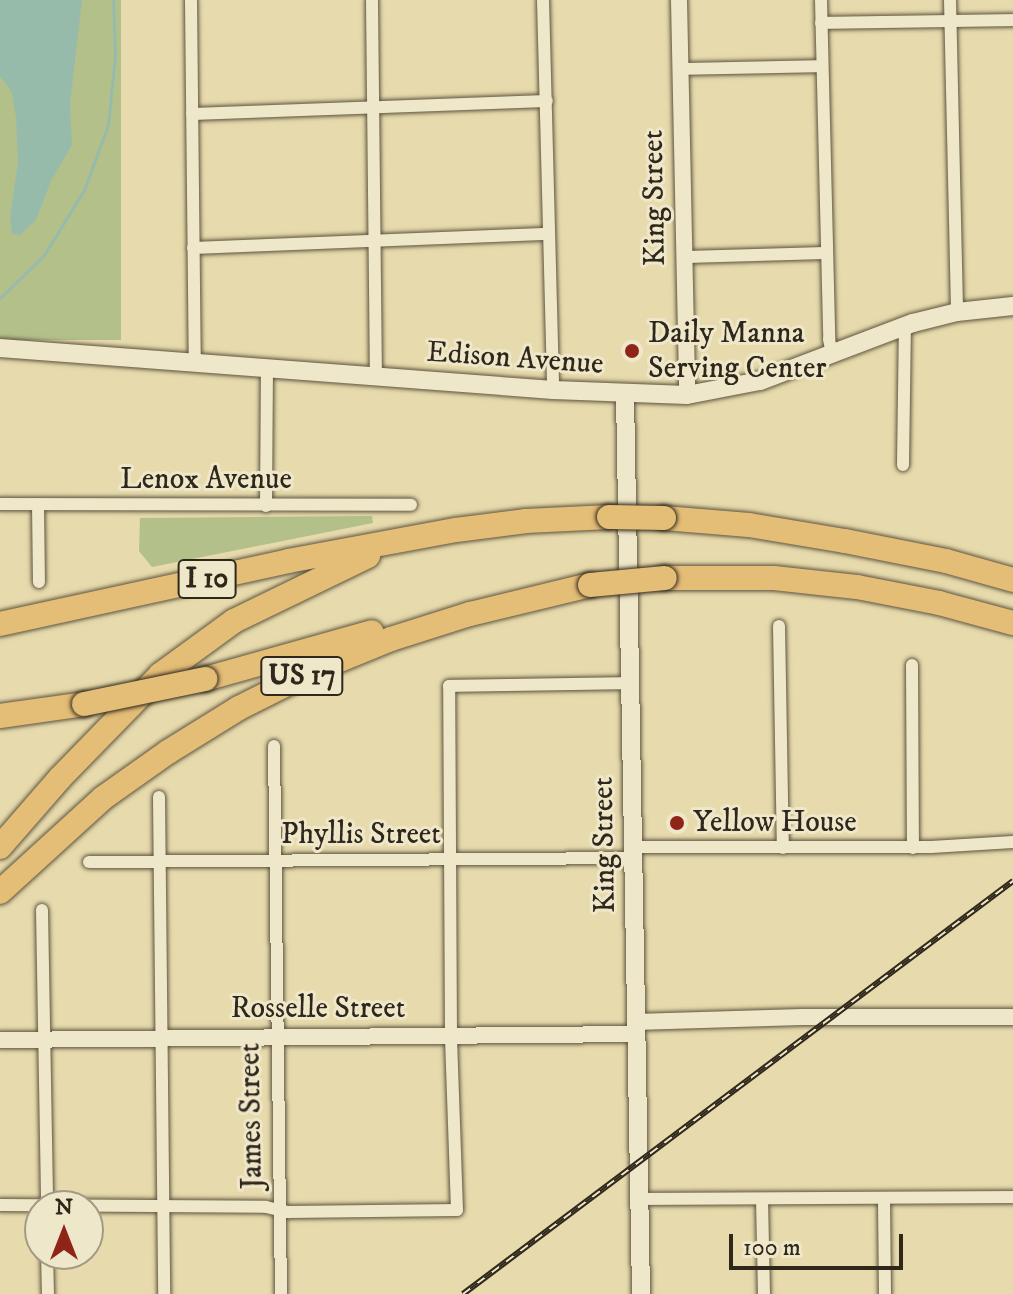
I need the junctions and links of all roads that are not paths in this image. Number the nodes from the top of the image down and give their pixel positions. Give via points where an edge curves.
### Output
1 (191, 0) edge
2 (372, 0) edge
3 (543, 0) edge
4 (679, 0) edge
5 (821, 0) edge
6 (950, 0) edge
7 (1013, 20) edge
8 (951, 22) junction
9 (821, 23) junction
10 (822, 66) junction
11 (680, 69) junction
12 (547, 101) junction
13 (374, 109) junction
14 (192, 114) junction
15 (549, 234) junction
16 (374, 241) junction
17 (193, 248) junction
18 (827, 253) junction
19 (684, 257) junction
20 (1013, 306) edge
21 (957, 312) junction
22 (905, 325) junction
23 (0, 348) edge
24 (832, 354) junction
25 (195, 362) junction
26 (267, 368) junction
27 (376, 376) junction
28 (553, 390) junction
29 (625, 394) junction
30 (687, 395) junction
31 (903, 465) dead end
32 (0, 504) edge
33 (38, 504) junction
34 (411, 505) dead end
35 (266, 506) junction
36 (415, 538) junction
37 (1013, 580) edge
38 (39, 582) dead end
39 (590, 585) junction
40 (1013, 623) edge
41 (0, 624) edge
42 (779, 626) dead end
43 (912, 665) dead end
44 (630, 683) junction
45 (0, 716) edge
46 (274, 746) dead end
47 (159, 797) dead end
48 (1013, 842) edge
49 (0, 847) edge
50 (783, 848) junction
51 (913, 848) junction
52 (633, 852) junction
53 (159, 861) junction
54 (275, 861) junction
55 (450, 861) junction
56 (89, 862) dead end
57 (0, 892) edge
58 (42, 910) dead end
59 (1013, 1017) edge
60 (636, 1028) junction
61 (451, 1036) junction
62 (162, 1037) junction
63 (277, 1037) junction
64 (44, 1039) junction
65 (0, 1040) edge
66 (47, 1190) edge
67 (1013, 1197) edge
68 (639, 1199) junction
69 (762, 1199) junction
70 (884, 1199) junction
71 (0, 1205) edge
72 (163, 1205) junction
73 (24, 1206) edge
74 (104, 1206) edge
75 (279, 1210) junction
76 (47, 1270) edge
77 (48, 1294) edge
78 (164, 1294) edge
79 (281, 1294) edge
80 (641, 1294) edge
81 (764, 1294) edge
82 (885, 1294) edge

1 - 14 street
2 - 13 street
3 - 12 street
4 - 11 street, King Street
5 - 9 street
6 - 8 street
7 - 8 street
8 - 9 street
8 - 21 street
9 - 10 street
10 - 11 street
10 - 18 street
11 - 19 street, King Street
12 - 13 street
12 - 15 street
13 - 14 street
13 - 16 street
14 - 17 street
15 - 16 street
15 - 28 street
16 - 17 street
16 - 27 street
17 - 25 street
18 - 19 street
18 - 24 street
19 - 30 street, King Street
20 - 21 main road, Edison Avenue
21 - 22 main road, Edison Avenue
22 - 24 main road, Edison Avenue
22 - 31 street
23 - 25 main road, Edison Avenue
24 - 30 main road, Edison Avenue via 760,381
25 - 26 main road, Edison Avenue
26 - 27 main road, Edison Avenue
26 - 35 street
27 - 28 main road, Edison Avenue
28 - 29 main road, Edison Avenue
29 - 30 main road, Edison Avenue
29 - 44 main road, King Street
32 - 33 street, Lenox Avenue
33 - 35 street, Lenox Avenue
33 - 38 street
34 - 35 street, Lenox Avenue
36 - 37 highway, I 10, bridge via 526,521 609,517 727,522 935,559
36 - 41 highway, I 10
36 - 49 highway, US 17 via 284,595 234,621 181,659 60,778
39 - 40 highway, bridge via 665,578 843,585
39 - 45 highway, bridge via 468,606 205,679
39 - 57 highway, US 17 via 391,639 239,708 103,798
42 - 50 street
43 - 51 street
44 - 52 main road, King Street
44 - 55 street via 449,686
46 - 54 street, James Street
47 - 53 street
48 - 51 street, Phyllis Street
50 - 51 street, Phyllis Street
50 - 52 street, Phyllis Street
52 - 55 street, Phyllis Street
52 - 60 main road, King Street
53 - 54 street, Phyllis Street
53 - 56 street, Phyllis Street
53 - 62 street
54 - 55 street, Phyllis Street
54 - 63 street, James Street
55 - 61 street
58 - 64 street
59 - 60 street, Rosselle Street via 802,1017
60 - 61 street, Rosselle Street
60 - 68 main road, King Street
61 - 63 street, Rosselle Street
61 - 75 street via 457,1210
62 - 63 street, Rosselle Street
62 - 64 street, Rosselle Street
62 - 72 street
63 - 75 street, James Street
64 - 65 street, Rosselle Street
64 - 66 street
67 - 70 street
68 - 69 street
68 - 80 main road, King Street
69 - 70 street
69 - 81 street
70 - 82 street
71 - 73 street
72 - 74 street
72 - 75 street
72 - 78 street
75 - 79 street, James Street
76 - 77 street

